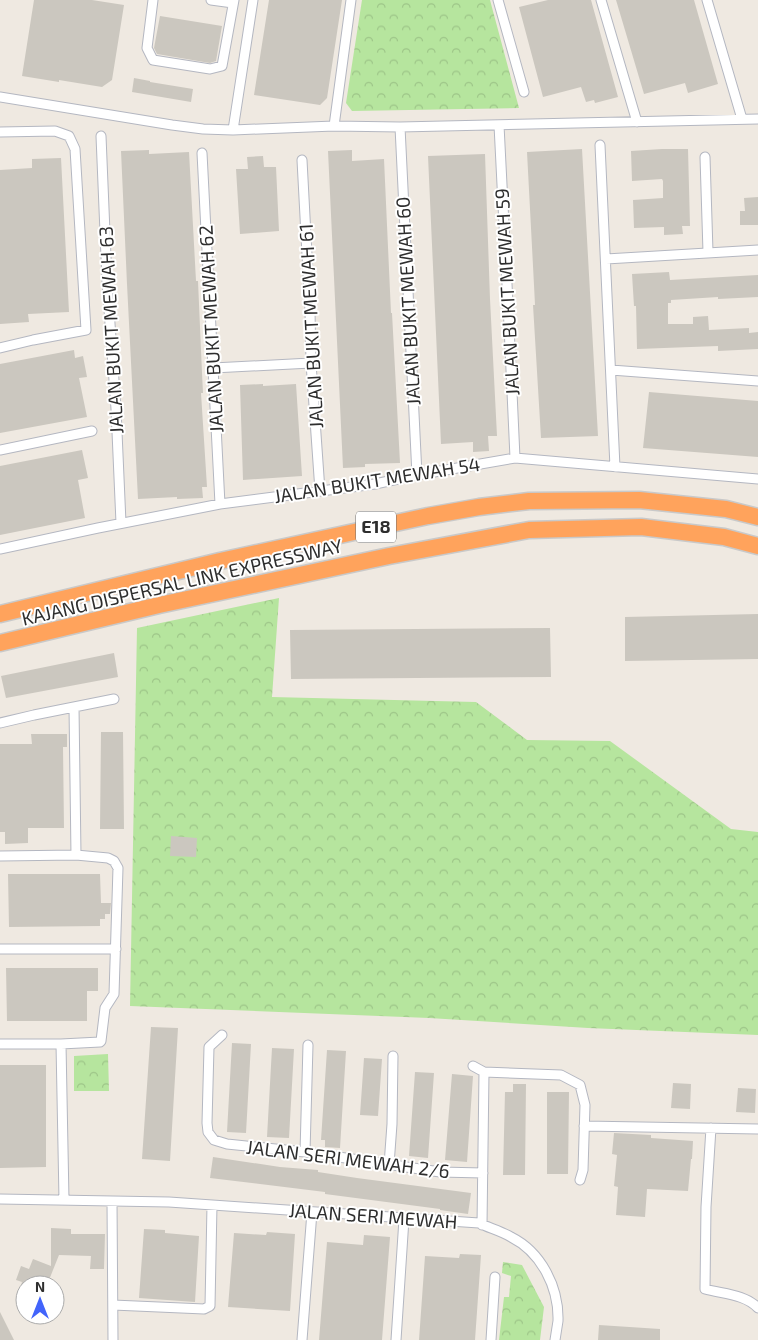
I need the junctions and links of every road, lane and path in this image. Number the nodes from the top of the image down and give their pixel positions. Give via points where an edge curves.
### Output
1 (153, 0) edge
2 (211, 0) edge
3 (254, 0) edge
4 (350, 0) edge
5 (498, 0) edge
6 (601, 0) edge
7 (707, 0) edge
8 (234, 2) edge
9 (524, 92) dead end
10 (0, 97) edge
11 (742, 119) junction
12 (758, 119) edge
13 (637, 122) junction
14 (499, 125) junction
15 (334, 126) junction
16 (400, 127) junction
17 (233, 130) junction
18 (0, 132) edge
19 (101, 136) dead end
20 (600, 145) dead end
21 (202, 153) dead end
22 (704, 157) dead end
23 (302, 160) dead end
24 (758, 250) edge
25 (708, 252) junction
26 (606, 259) junction
27 (0, 348) edge
28 (312, 363) junction
29 (213, 368) junction
30 (611, 370) junction
31 (758, 381) edge
32 (92, 431) dead end
33 (0, 450) edge
34 (515, 458) junction
35 (615, 467) junction
36 (417, 475) junction
37 (758, 479) edge
38 (320, 491) junction
39 (220, 504) junction
40 (758, 516) edge
41 (121, 523) junction
42 (758, 546) edge
43 (0, 549) edge
44 (0, 614) edge
45 (0, 643) edge
46 (114, 700) dead end
47 (74, 707) junction
48 (0, 723) edge
49 (76, 855) junction
50 (0, 856) edge
51 (0, 949) edge
52 (116, 949) junction
53 (222, 1034) dead end
54 (0, 1044) edge
55 (60, 1044) junction
56 (308, 1045) dead end
57 (393, 1056) dead end
58 (472, 1066) dead end
59 (484, 1072) junction
60 (584, 1126) junction
61 (711, 1128) junction
62 (758, 1129) edge
63 (305, 1152) junction
64 (389, 1165) junction
65 (483, 1173) junction
66 (580, 1180) dead end
67 (0, 1199) edge
68 (64, 1200) junction
69 (112, 1201) junction
70 (212, 1205) junction
71 (312, 1212) junction
72 (404, 1219) junction
73 (482, 1225) junction
74 (495, 1277) dead end
75 (113, 1305) junction
76 (758, 1308) edge
77 (113, 1340) edge
78 (302, 1340) edge
79 (396, 1340) edge
80 (491, 1340) edge
81 (555, 1340) edge

1 - 8 street via 147,48 153,60 210,69 222,66
2 - 8 street
3 - 17 street
4 - 15 street
5 - 9 street
6 - 13 street
7 - 11 street
10 - 17 street via 172,125
11 - 12 street
11 - 13 street
13 - 14 street
14 - 16 street
14 - 34 street, JALAN BUKIT MEWAH 59
15 - 16 street
15 - 17 street
16 - 36 street, JALAN BUKIT MEWAH 60
18 - 27 street via 55,132 68,136 75,149 86,330
19 - 41 street, JALAN BUKIT MEWAH 63
20 - 26 street
21 - 29 street, JALAN BUKIT MEWAH 62
22 - 25 street
23 - 28 street, JALAN BUKIT MEWAH 61
24 - 25 street
25 - 26 street
26 - 30 street
28 - 29 street
28 - 38 street, JALAN BUKIT MEWAH 61
29 - 39 street, JALAN BUKIT MEWAH 62
30 - 31 street
30 - 35 street
32 - 33 street
34 - 35 street, JALAN BUKIT MEWAH 54
34 - 36 street, JALAN BUKIT MEWAH 54
35 - 37 street, JALAN BUKIT MEWAH 54
36 - 38 street, JALAN BUKIT MEWAH 54
38 - 39 street, JALAN BUKIT MEWAH 54
39 - 41 street, JALAN BUKIT MEWAH 54
40 - 44 highway, KAJANG DISPERSAL LINK EXPRESSWAY / E18 via 726,509 639,500 529,502 479,507 229,559
41 - 43 street, JALAN BUKIT MEWAH 54
42 - 45 highway, KAJANG DISPERSAL LINK EXPRESSWAY / E18 via 724,537 640,527 529,530 389,556
46 - 47 street
47 - 48 street
47 - 49 street
49 - 50 street
49 - 52 street via 108,858 118,868
51 - 52 street
52 - 55 street via 114,994 105,1008 102,1040
53 - 63 street, JALAN SERI MEWAH 2/6 via 209,1048 208,1132 214,1140 227,1144
54 - 55 street
55 - 68 street
56 - 63 street
57 - 64 street
58 - 59 street
59 - 60 street via 561,1075 580,1085
59 - 65 street
60 - 61 street
60 - 66 street
61 - 62 street
61 - 76 street via 705,1290 743,1298
63 - 64 street, JALAN SERI MEWAH 2/6
64 - 65 street, JALAN SERI MEWAH 2/6 via 440,1172
65 - 73 street
67 - 68 street, JALAN SERI MEWAH
68 - 69 street, JALAN SERI MEWAH
69 - 70 street, JALAN SERI MEWAH
69 - 75 street
70 - 71 street, JALAN SERI MEWAH
70 - 75 street via 210,1306 204,1309
71 - 72 street, JALAN SERI MEWAH
71 - 78 street
72 - 73 street, JALAN SERI MEWAH
72 - 79 street
73 - 81 street, JALAN SERI MEWAH via 525,1246 548,1275 556,1299 558,1320
74 - 80 street
75 - 77 street

